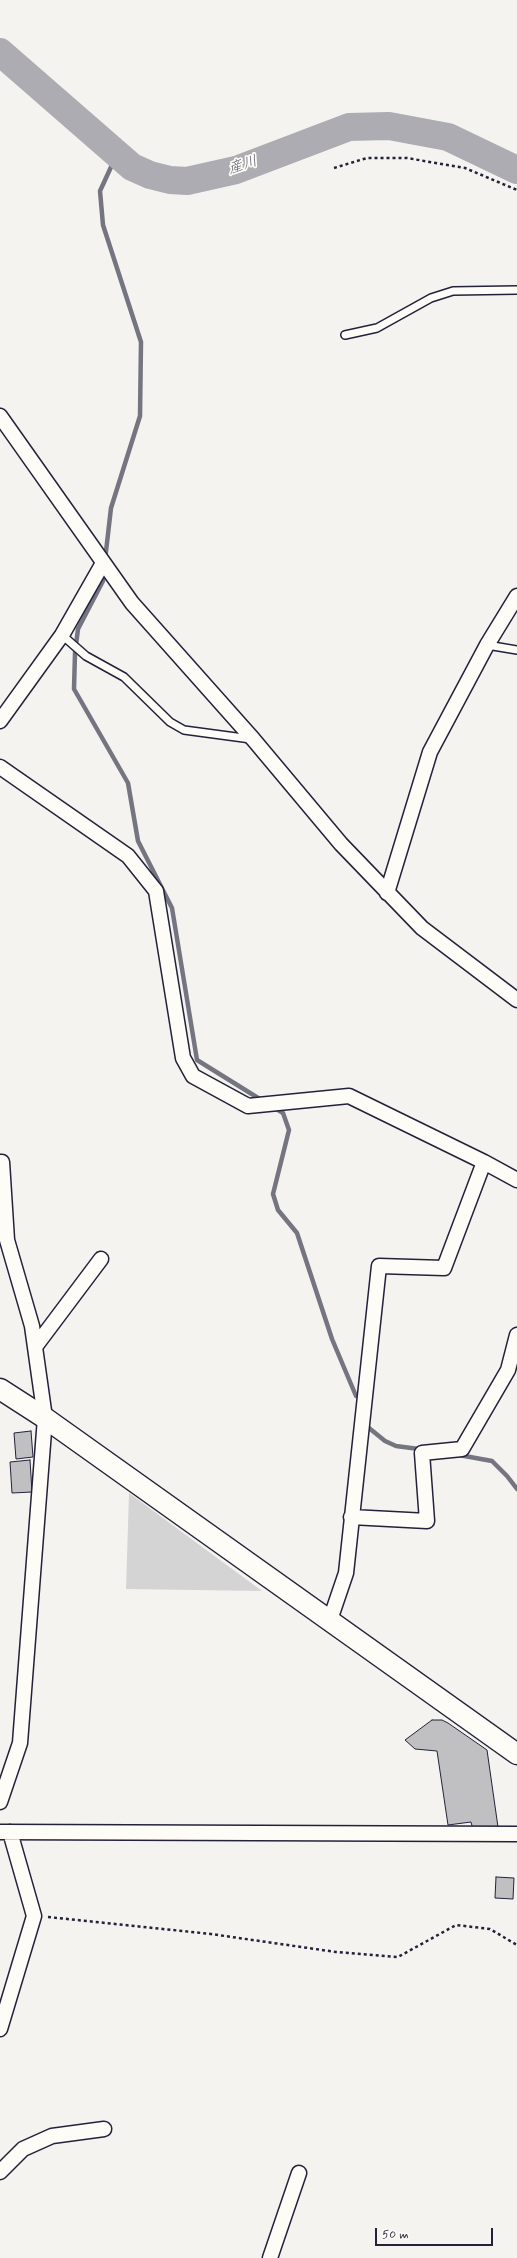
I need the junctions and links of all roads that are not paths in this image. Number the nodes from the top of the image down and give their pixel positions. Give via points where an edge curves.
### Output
1 (517, 290) edge
2 (345, 335) dead end
3 (0, 416) edge
4 (104, 563) junction
5 (517, 596) edge
6 (62, 635) junction
7 (487, 645) junction
8 (517, 650) edge
9 (0, 721) edge
10 (253, 739) junction
11 (0, 766) edge
12 (388, 893) junction
13 (517, 1000) edge
14 (0, 1162) edge
15 (484, 1162) junction
16 (517, 1180) edge
17 (101, 1259) dead end
18 (517, 1335) edge
19 (35, 1347) junction
20 (513, 1370) edge
21 (0, 1389) edge
22 (45, 1418) junction
23 (351, 1517) junction
24 (330, 1620) junction
25 (517, 1754) edge
26 (0, 1802) edge
27 (5, 1832) edge
28 (517, 1834) edge
29 (0, 2029) edge
30 (104, 2129) dead end
31 (0, 2172) edge
32 (299, 2173) dead end
33 (270, 2258) edge

1 - 2 lane via 453,291 431,298 377,328
3 - 4 street
4 - 6 street
4 - 10 street via 132,603
5 - 7 street
6 - 9 street
6 - 10 lane via 86,656 124,677 170,722 184,730
7 - 8 lane
7 - 12 street via 430,752
10 - 12 street via 341,844
11 - 15 street via 128,856 156,891 183,1058 194,1076 248,1106 349,1096
12 - 13 street via 422,928
14 - 19 street via 7,1240 32,1326
15 - 16 street
15 - 23 street via 444,1268 379,1266
17 - 19 street
18 - 20 street
19 - 22 street
20 - 23 street via 462,1449 422,1453 427,1521
21 - 22 street
22 - 24 street
22 - 26 street via 20,1743
23 - 24 street via 346,1573
24 - 25 street
27 - 28 street
27 - 29 street via 34,1916
30 - 31 street via 52,2136 23,2149
32 - 33 street

